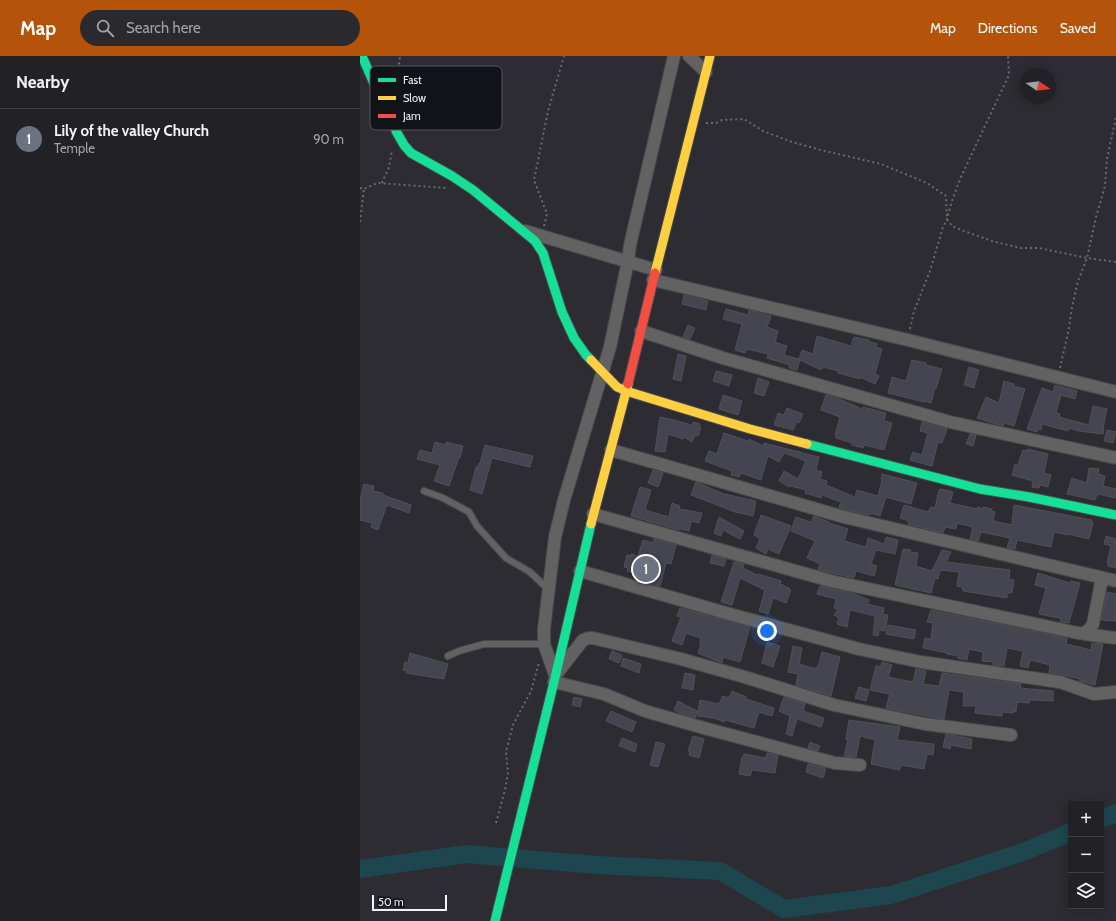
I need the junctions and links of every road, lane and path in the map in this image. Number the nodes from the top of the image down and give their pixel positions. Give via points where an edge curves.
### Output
1 (362, 56) edge
2 (400, 56) edge
3 (564, 56) edge
4 (674, 56) edge
5 (689, 56) edge
6 (710, 56) edge
7 (1008, 56) edge
8 (399, 66) edge
9 (706, 72) junction
10 (370, 74) edge
11 (1116, 116) edge
12 (692, 124) junction
13 (396, 131) joint
14 (382, 183) junction
15 (360, 188) edge
16 (450, 188) dead end
17 (364, 189) junction
18 (947, 219) junction
19 (360, 222) edge
20 (524, 230) junction
21 (542, 235) junction
22 (1087, 258) junction
23 (628, 261) junction
24 (1116, 262) edge
25 (654, 275) junction
26 (641, 331) junction
27 (908, 340) junction
28 (602, 370) junction
29 (1058, 377) junction
30 (626, 391) junction
31 (1116, 392) edge
32 (611, 450) junction
33 (1116, 458) edge
34 (424, 491) dead end
35 (593, 514) junction
36 (1116, 515) edge
37 (580, 571) junction
38 (1102, 578) junction
39 (1116, 581) edge
40 (549, 590) junction
41 (1084, 634) junction
42 (1116, 638) edge
43 (546, 649) junction
44 (448, 656) dead end
45 (554, 679) junction
46 (1116, 692) edge
47 (1011, 735) dead end
48 (860, 765) dead end
49 (496, 823) dead end
50 (495, 921) edge

1 - 10 street
2 - 8 path
3 - 21 path via 548,111 534,180 547,214
4 - 23 street
5 - 9 street
6 - 9 street
7 - 18 path via 1009,75 960,179
9 - 12 street
11 - 22 path via 1104,186
12 - 18 path via 744,119 763,131 792,142 881,164 927,183 946,196
12 - 25 street
13 - 14 path via 389,167
13 - 20 street via 412,153 473,190
14 - 16 path
14 - 17 path
15 - 17 path
17 - 19 path
18 - 22 path via 952,226 992,242
18 - 27 path via 914,311
20 - 21 street
20 - 28 street via 543,253 562,312 574,338 586,355
21 - 23 street
22 - 24 path
22 - 29 path via 1078,281
23 - 25 street
23 - 28 street via 610,347
25 - 26 street
25 - 27 street
26 - 30 street
26 - 33 street via 723,358 950,422
27 - 29 street
28 - 30 street via 617,386
28 - 40 street via 554,537
29 - 31 street
30 - 32 street
30 - 36 street via 743,427 980,489
32 - 35 street
32 - 38 street via 844,517
34 - 40 lane via 469,512 477,526 506,558 530,572
35 - 37 street
35 - 41 street via 831,581
37 - 45 street
37 - 46 street via 859,649 928,664 1060,682 1094,694
38 - 39 street
38 - 41 street via 1093,624
40 - 43 street via 544,629
41 - 42 street
43 - 44 lane via 484,644
43 - 45 street via 552,663
43 - 49 path via 531,691 514,725 506,752 508,773
45 - 47 street via 583,640 593,638 703,665 834,705 924,724
45 - 48 street via 604,694 645,711 712,730 835,763
45 - 50 street

